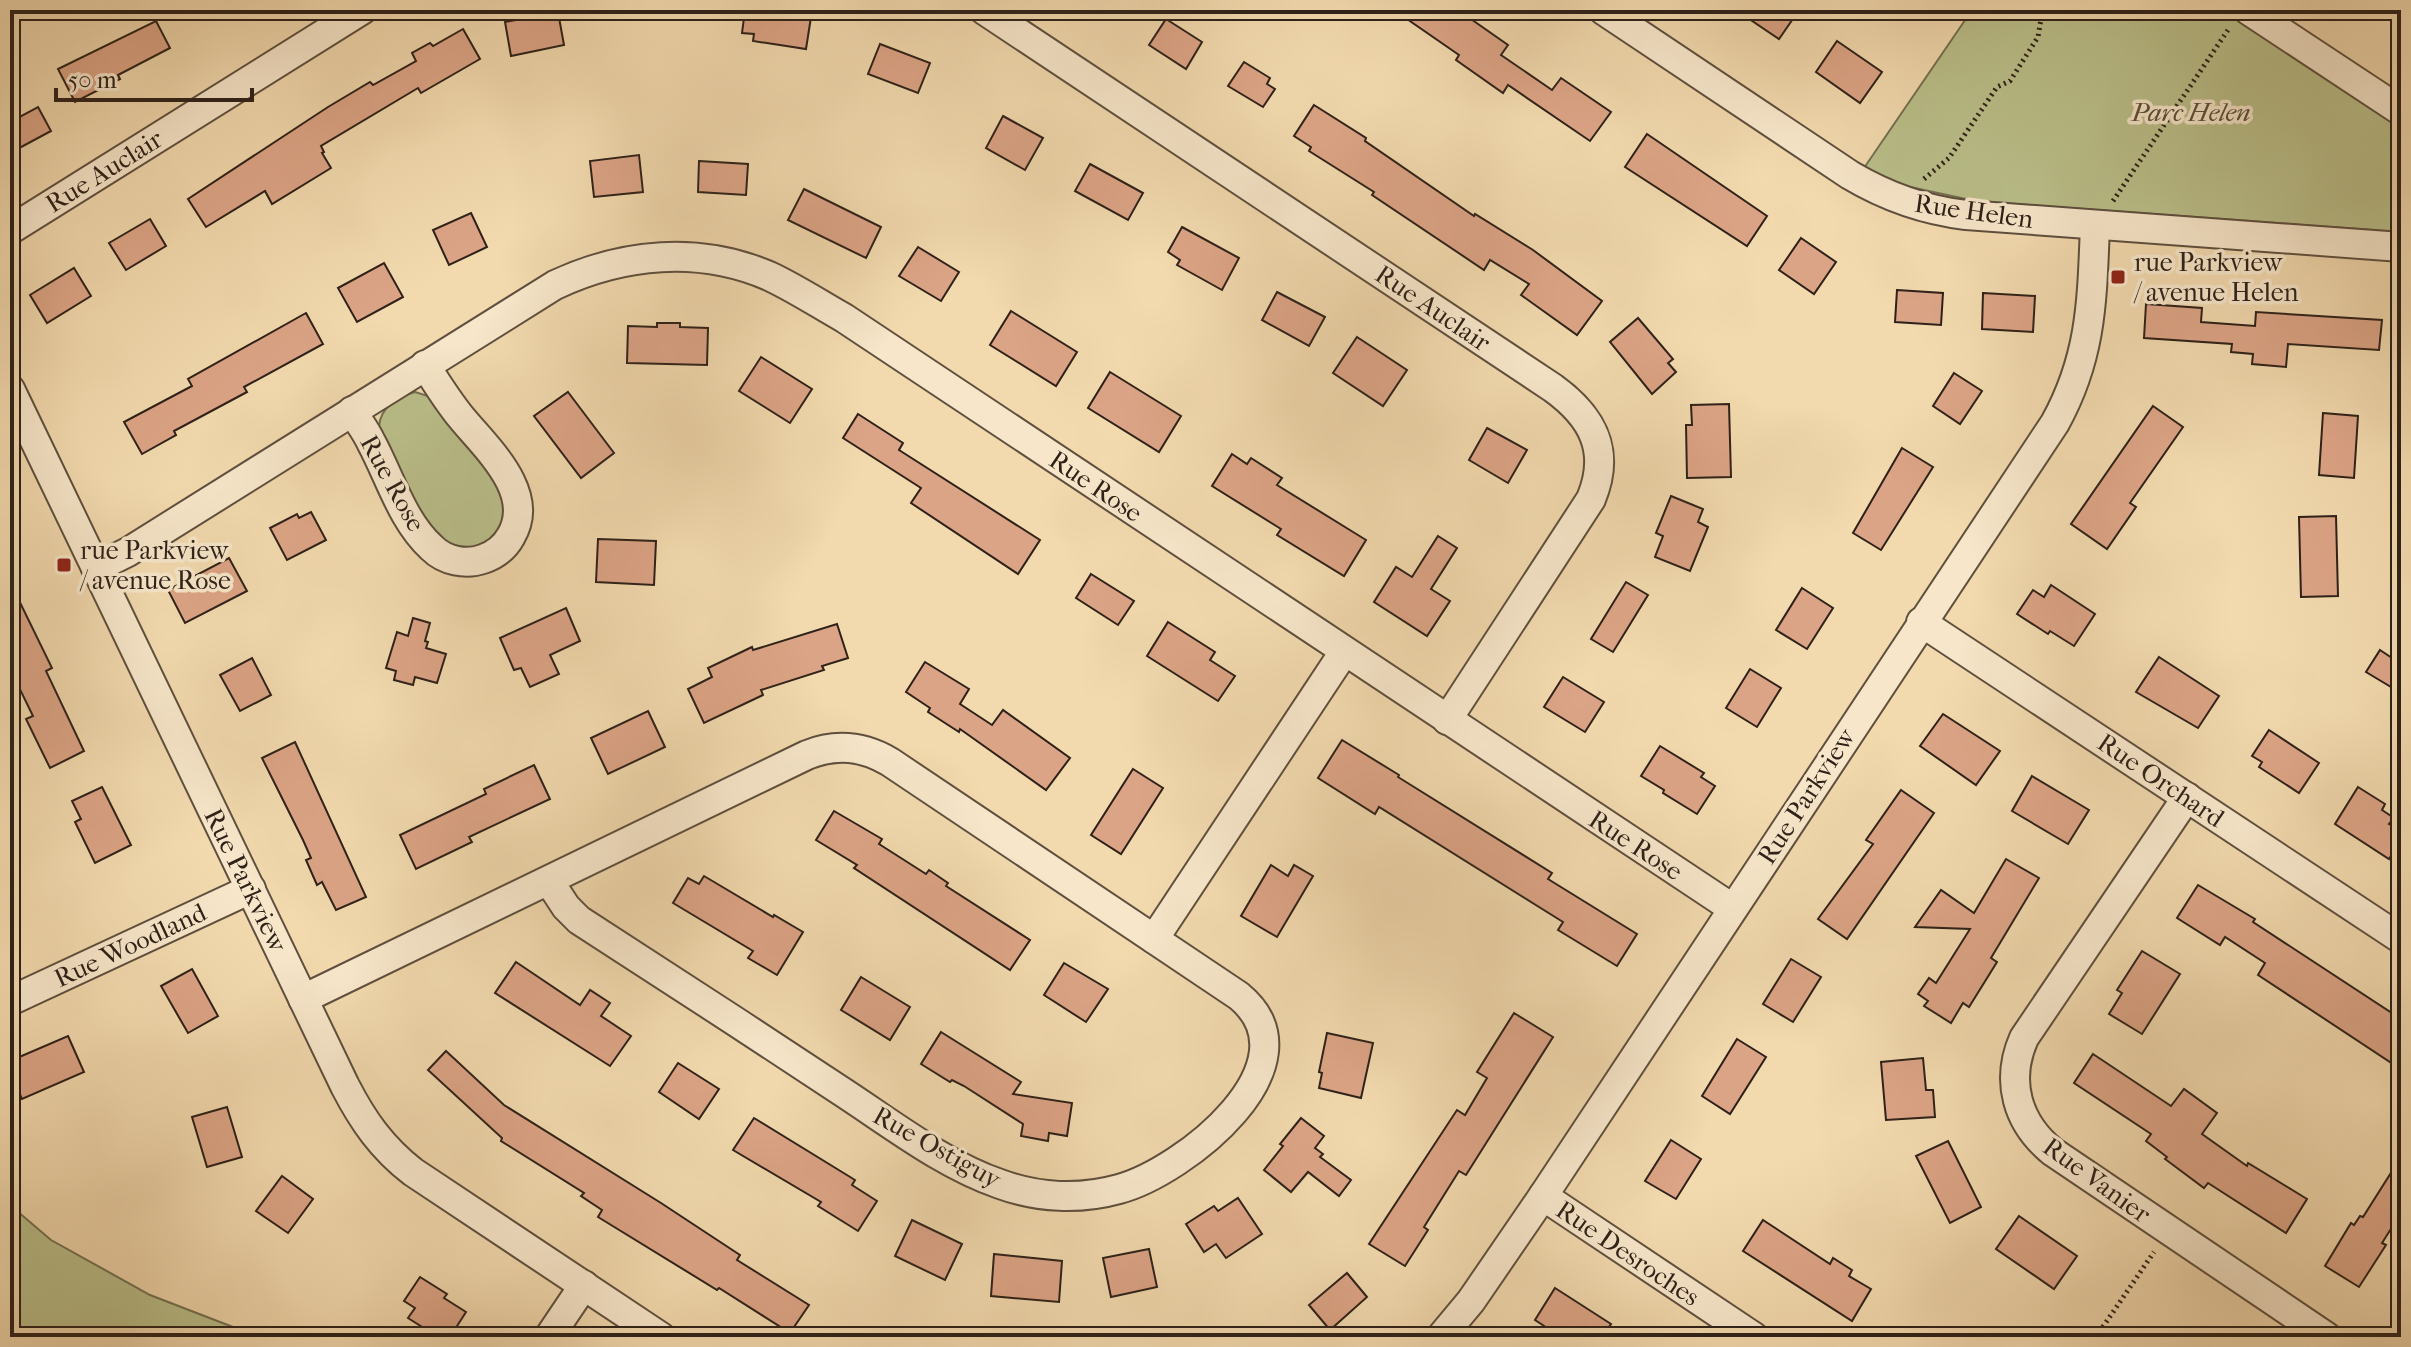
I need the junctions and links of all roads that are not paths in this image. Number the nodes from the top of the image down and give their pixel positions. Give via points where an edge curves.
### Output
1 (362, 10) edge
2 (984, 10) edge
3 (1603, 10) edge
4 (2247, 13) edge
5 (2401, 111) edge
6 (2102, 217) junction
7 (10, 230) edge
8 (2401, 247) edge
9 (425, 365) junction
10 (10, 389) edge
11 (352, 411) junction
12 (96, 568) junction
13 (1921, 622) junction
14 (1344, 652) junction
15 (1447, 720) junction
16 (2187, 797) junction
17 (549, 881) junction
18 (251, 889) junction
19 (1732, 908) junction
20 (1154, 939) junction
21 (2401, 939) edge
22 (303, 999) junction
23 (10, 1001) edge
24 (1543, 1196) junction
25 (584, 1285) junction
26 (549, 1337) edge
27 (661, 1337) edge
28 (1441, 1337) edge
29 (1754, 1337) edge
30 (2327, 1337) edge

1 - 7 street, Rue Auclair
2 - 15 street, Rue Auclair via 1553,388 1586,417 1599,457 1591,499
3 - 6 street, Rue Helen via 1881,193 1948,213
4 - 5 street
6 - 8 street, Rue Helen
6 - 13 street, Rue Parkview via 2088,336 2070,394
9 - 11 street, Rue Rose
9 - 11 street, Rue Rose via 515,491 516,525 496,553 463,561 431,548 400,503
9 - 14 street, Rue Rose via 547,289 601,266 669,256 747,268 844,318
10 - 12 street, Rue Parkview
11 - 12 street, Rue Rose
12 - 18 street, Rue Parkview
13 - 16 street, Rue Orchard
13 - 19 street, Rue Parkview
14 - 15 street, Rue Rose
14 - 20 street
15 - 19 street, Rue Rose
16 - 21 street, Rue Orchard
16 - 30 street, Rue Vanier via 2033,1023 2014,1072 2019,1106 2036,1137 2053,1152
17 - 20 street, Rue Ostiguy via 807,755 849,747 890,762
17 - 20 street, Rue Ostiguy via 579,920 919,1142 985,1179 1051,1196 1102,1193 1166,1170 1219,1126 1263,1064 1264,1036 1253,1010
17 - 22 street, Rue Ostiguy
18 - 22 street, Rue Parkview
18 - 23 street, Rue Woodland
19 - 24 street, Rue Parkview
22 - 25 street, Rue Parkview via 361,1117 389,1152
24 - 28 street, Rue Parkview
24 - 29 street, Rue Desroches
25 - 26 street
25 - 27 street, Rue Parkview

